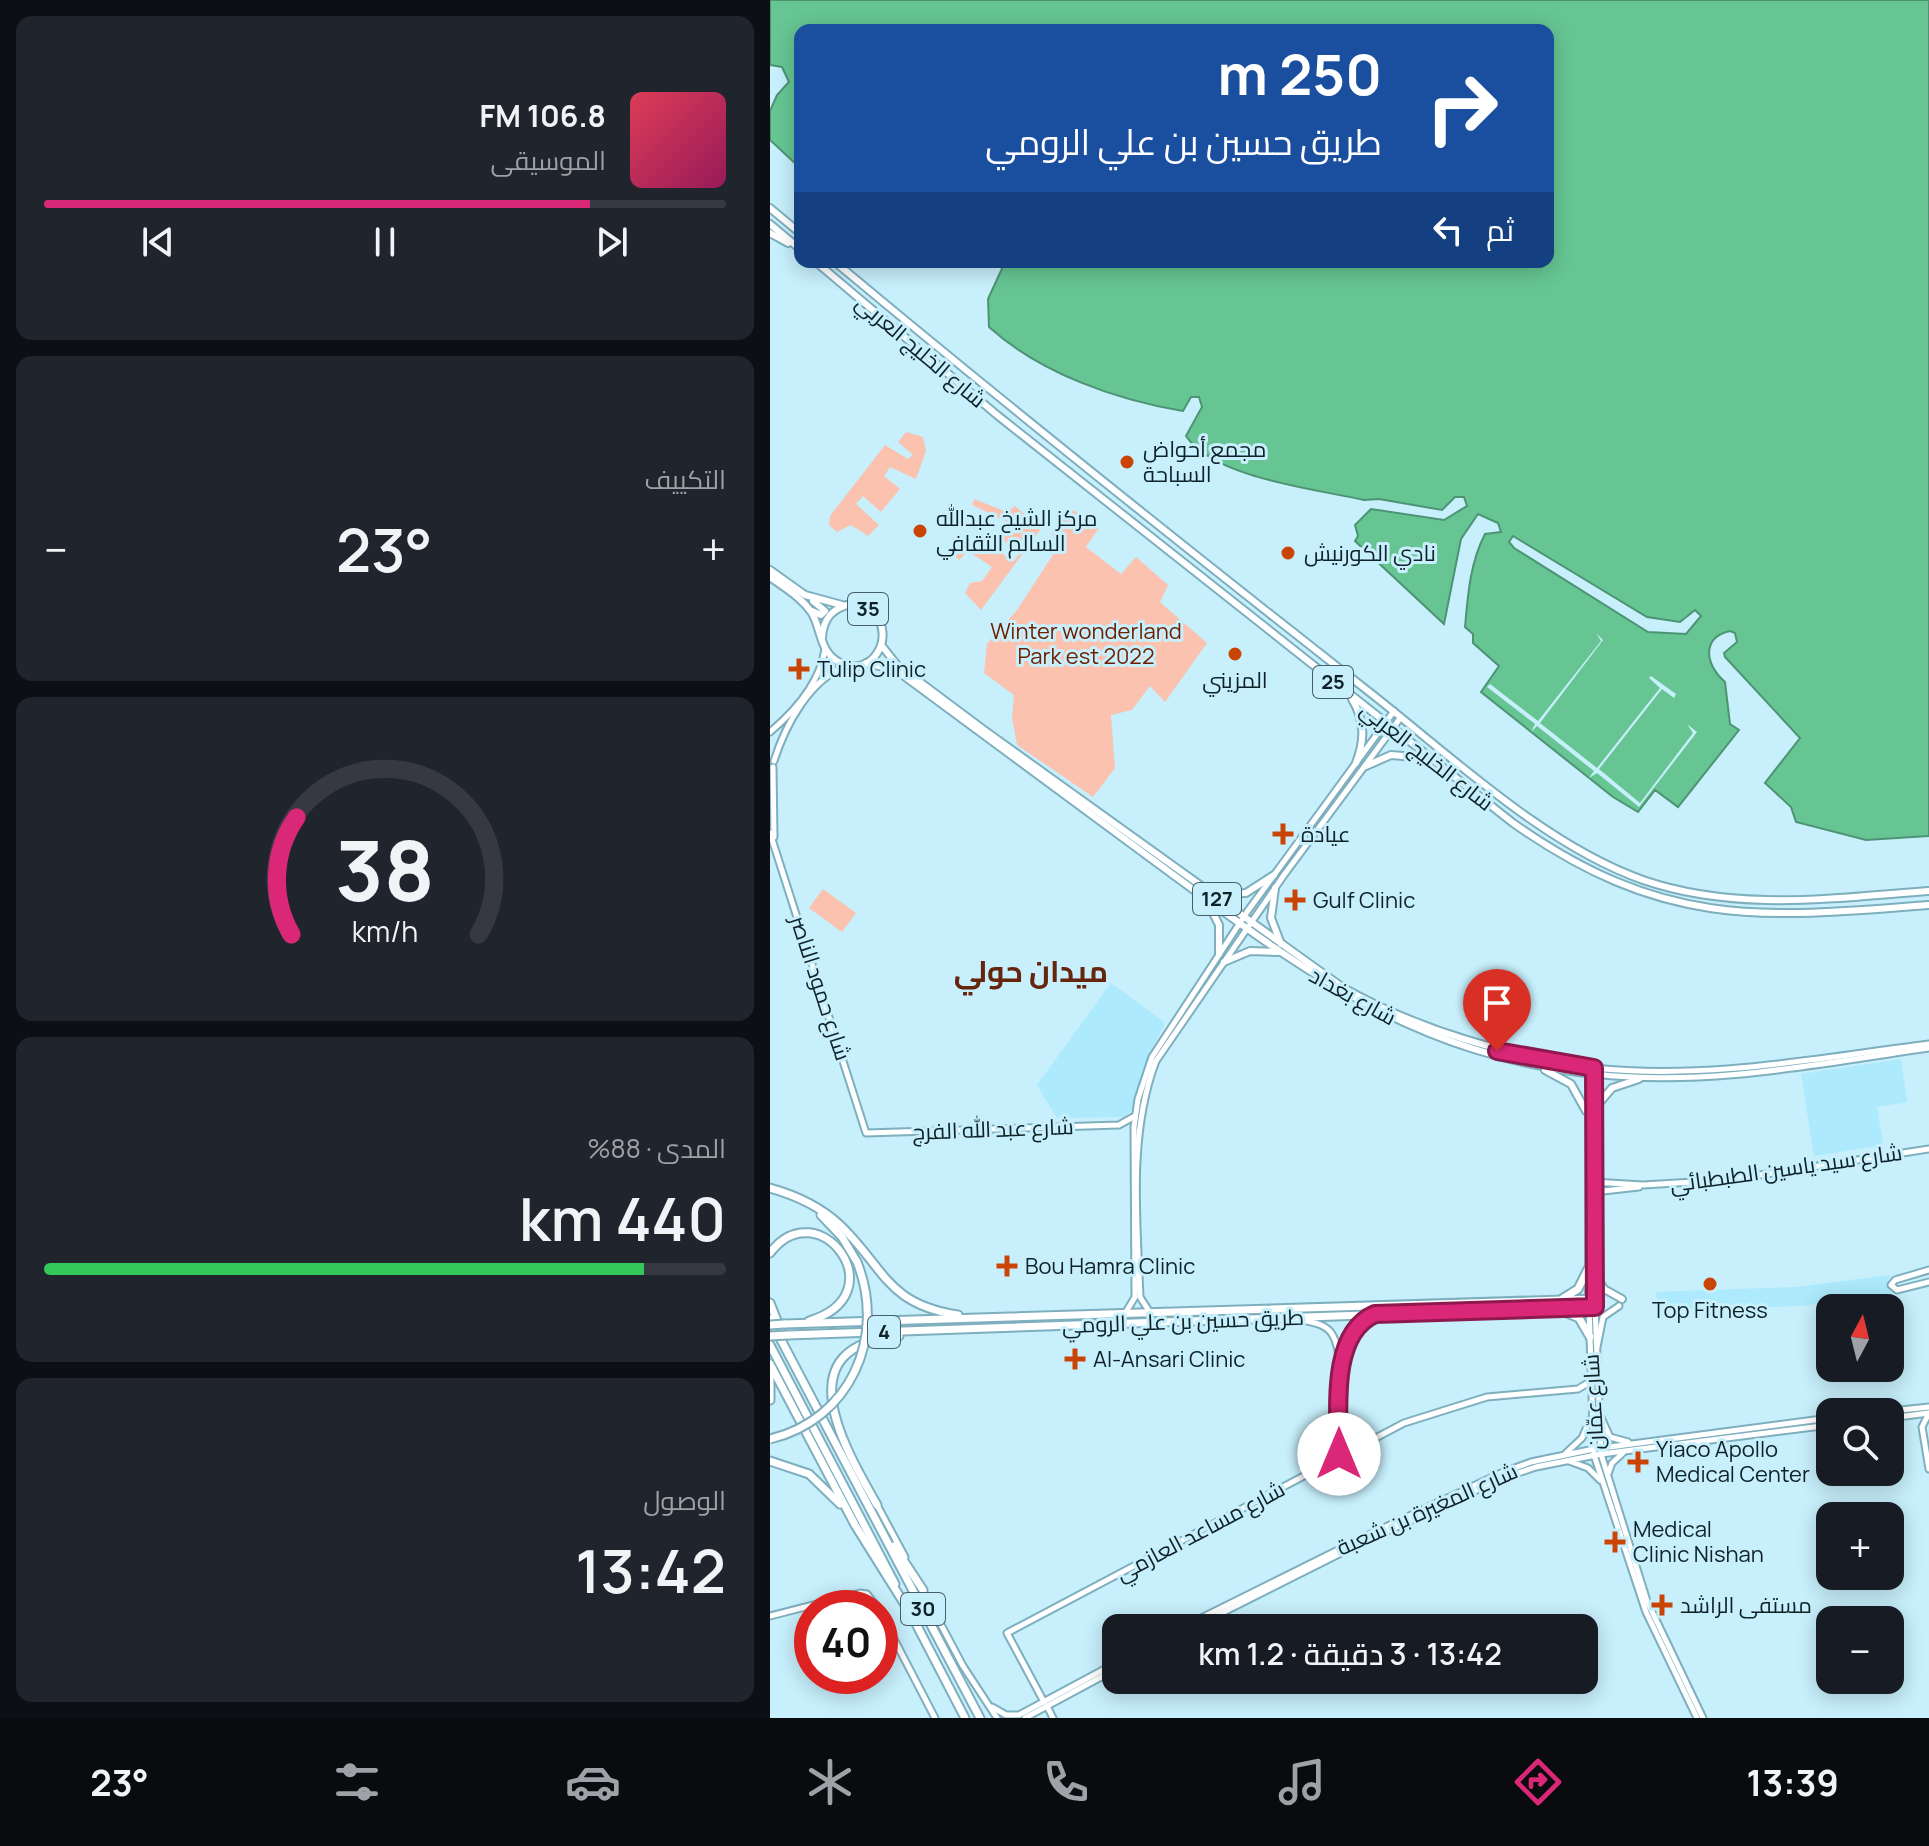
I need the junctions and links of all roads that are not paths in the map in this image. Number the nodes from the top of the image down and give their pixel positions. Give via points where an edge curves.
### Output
1 (770, 208) edge
2 (770, 224) edge
3 (794, 228) edge
4 (770, 233) edge
5 (794, 245) edge
6 (794, 247) edge
7 (823, 268) edge
8 (842, 268) edge
9 (770, 570) edge
10 (770, 577) edge
11 (809, 597) junction
12 (846, 605) junction
13 (809, 609) junction
14 (822, 638) junction
15 (882, 646) junction
16 (825, 648) junction
17 (866, 663) junction
18 (847, 666) junction
19 (1350, 696) junction
20 (1394, 711) junction
21 (1401, 717) junction
22 (1385, 723) junction
23 (1392, 728) junction
24 (770, 732) edge
25 (770, 750) edge
26 (1432, 760) junction
27 (1356, 763) junction
28 (772, 766) edge
29 (1366, 766) junction
30 (771, 815) edge
31 (770, 833) edge
32 (775, 842) junction
33 (1274, 875) junction
34 (1275, 888) junction
35 (1929, 891) edge
36 (1207, 895) junction
37 (1783, 902) junction
38 (1929, 905) edge
39 (1743, 913) junction
40 (1242, 921) junction
41 (1249, 926) junction
42 (1281, 950) junction
43 (1219, 954) junction
44 (1224, 962) junction
45 (1929, 1046) edge
46 (1536, 1065) junction
47 (1592, 1071) junction
48 (1639, 1079) junction
49 (1590, 1113) junction
50 (1135, 1116) junction
51 (1119, 1125) junction
52 (866, 1133) joint
53 (1134, 1135) junction
54 (1929, 1149) edge
55 (1592, 1181) junction
56 (1643, 1185) junction
57 (770, 1188) edge
58 (1592, 1193) junction
59 (799, 1199) junction
60 (770, 1253) edge
61 (1591, 1270) junction
62 (1929, 1270) edge
63 (1929, 1282) edge
64 (1560, 1300) junction
65 (1620, 1302) joint
66 (770, 1303) edge
67 (1458, 1303) junction
68 (1592, 1303) junction
69 (1378, 1305) junction
70 (1521, 1306) junction
71 (1554, 1308) junction
72 (1149, 1311) junction
73 (1126, 1312) junction
74 (1375, 1314) junction
75 (1390, 1314) junction
76 (1285, 1317) junction
77 (1306, 1317) junction
78 (976, 1318) junction
79 (770, 1322) edge
80 (798, 1324) junction
81 (981, 1329) junction
82 (770, 1336) edge
83 (1590, 1337) junction
84 (770, 1345) edge
85 (1596, 1348) junction
86 (770, 1364) edge
87 (1339, 1365) junction
88 (770, 1373) edge
89 (801, 1378) junction
90 (1591, 1381) junction
91 (1578, 1389) junction
92 (1591, 1396) junction
93 (770, 1400) edge
94 (1929, 1407) edge
95 (1597, 1409) junction
96 (1904, 1410) edge
97 (1929, 1413) edge
98 (1592, 1416) junction
99 (1911, 1416) junction
100 (1904, 1417) edge
101 (1816, 1420) edge
102 (1816, 1427) edge
103 (1922, 1427) junction
104 (770, 1439) edge
105 (1645, 1443) junction
106 (1597, 1451) junction
107 (1626, 1452) junction
108 (1339, 1454) junction
109 (1564, 1457) junction
110 (770, 1461) edge
111 (1929, 1469) edge
112 (1605, 1481) junction
113 (865, 1501) junction
114 (877, 1505) joint
115 (855, 1525) junction
116 (923, 1590) junction
117 (794, 1611) edge
118 (1208, 1614) edge
119 (1220, 1614) edge
120 (770, 1616) edge
121 (912, 1616) junction
122 (898, 1647) edge
123 (1102, 1671) edge
124 (1102, 1676) edge
125 (988, 1704) junction
126 (1045, 1704) junction
127 (1011, 1717) edge
128 (935, 1718) edge
129 (965, 1718) edge
130 (980, 1718) edge
131 (997, 1718) edge
132 (1025, 1718) edge
133 (1053, 1718) edge
134 (1700, 1718) edge

1 - 3 main road
2 - 5 main road
4 - 6 main road
7 - 19 main road, شارع الخليج العربي / 25 via 997,415
8 - 20 main road, شارع الخليج العربي / 25 via 1066,454
9 - 11 main road, 35
10 - 13 main road, 35
11 - 12 main road, 35
11 - 13 main road via 825,611 819,615
12 - 14 main road, 35 via 828,617
12 - 15 main road, 35 via 865,607 876,615 883,627
13 - 14 main road, 35
14 - 16 main road, 35
15 - 17 main road, 35
15 - 36 main road, شارع بغداد / 127 via 897,665
16 - 18 main road, 35
16 - 24 main road via 818,675
17 - 18 main road
17 - 36 main road, شارع بغداد / 127 via 896,670
18 - 28 main road, شارع حمود الناصر via 822,680 789,724
19 - 22 main road, شارع الخليج العربي / 25
19 - 27 main road via 1362,722
20 - 21 main road, شارع الخليج العربي / 25
20 - 22 main road
21 - 23 main road
21 - 37 main road, شارع الخليج العربي / 25 via 1549,833 1597,860 1674,890
22 - 23 main road, شارع الخليج العربي / 25
22 - 27 main road
23 - 26 main road, شارع الخليج العربي / 25
23 - 29 main road
25 - 28 main road
26 - 29 main road via 1391,755
26 - 39 main road, شارع الخليج العربي / 25 via 1525,832 1593,874 1688,906
27 - 33 main road
28 - 30 main road, شارع حمود الناصر
29 - 34 main road
30 - 32 main road, شارع حمود الناصر
31 - 32 main road, شارع حمود الناصر
32 - 52 main road, شارع حمود الناصر
33 - 36 main road via 1242,894
33 - 40 main road
34 - 41 main road
34 - 42 main road via 1271,918
35 - 37 main road, شارع الخليج العربي / 25
36 - 40 main road, شارع بغداد / 127
36 - 43 main road via 1218,920
37 - 39 main road via 1782,911
38 - 39 main road, شارع الخليج العربي / 25
40 - 41 main road, شارع بغداد / 127
40 - 43 main road
41 - 42 main road, شارع بغداد / 127
41 - 44 main road
42 - 44 main road via 1250,951
42 - 46 main road, شارع بغداد / 127 via 1386,1016 1463,1046
42 - 47 main road, شارع بغداد / 127 via 1428,1029
43 - 50 main road via 1152,1057
44 - 72 main road via 1163,1048 1142,1105 1139,1275 1141,1302
45 - 47 main road, شارع بغداد / 127 via 1727,1070
45 - 48 main road, شارع بغداد / 127 via 1728,1076
46 - 47 main road, شارع بغداد / 127
46 - 49 main road via 1571,1084
47 - 48 main road, شارع بغداد / 127
47 - 49 main road, شارع عمّان
48 - 49 main road via 1608,1091
49 - 55 main road, شارع عمّان
49 - 61 main road, شارع عمّان
50 - 51 main road, شارع عبد الله الفرج
50 - 53 main road
51 - 52 main road, شارع عبد الله الفرج
51 - 53 main road
53 - 73 main road via 1135,1297
54 - 56 main road, شارع سيد ياسين الطبطبائي via 1727,1180
55 - 56 main road, شارع سيد ياسين الطبطبائي
55 - 58 main road, شارع عمّان
56 - 58 main road, شارع سيد ياسين الطبطبائي
57 - 59 highway
58 - 61 main road, شارع عمّان
59 - 78 highway via 841,1226 898,1293 932,1309
59 - 104 highway, bridge via 836,1230 857,1262 868,1322 855,1373 838,1398 816,1419
60 - 80 highway via 784,1239 808,1233 830,1240 846,1258 849,1280 841,1303 829,1314
61 - 64 highway via 1578,1289
61 - 65 main road
61 - 68 main road, شارع عمّان
62 - 63 main road via 1891,1285 1899,1290
64 - 68 highway, طريق حسين بن علي الرومي / 4
64 - 70 highway, طريق حسين بن علي الرومي / 4
65 - 85 main road via 1603,1317
66 - 89 highway
67 - 69 highway, طريق حسين بن علي الرومي / 4
67 - 70 highway, طريق حسين بن علي الرومي / 4
67 - 75 highway via 1389,1309
68 - 71 highway, طريق حسين بن علي الرومي / 4
68 - 83 main road, شارع عمّان
68 - 85 main road, شارع عمّان
69 - 72 highway, طريق حسين بن علي الرومي / 4
69 - 77 highway via 1379,1311
70 - 71 highway, طريق حسين بن علي الرومي / 4
70 - 75 highway, طريق حسين بن علي الرومي / 4
71 - 83 highway via 1579,1318
72 - 73 highway, طريق حسين بن علي الرومي / 4
73 - 78 highway, طريق حسين بن علي الرومي / 4
74 - 75 highway, طريق حسين بن علي الرومي / 4
74 - 77 highway, طريق حسين بن علي الرومي / 4
74 - 87 main road via 1360,1323
76 - 77 highway, طريق حسين بن علي الرومي / 4
76 - 81 highway, طريق حسين بن علي الرومي / 4
76 - 87 main road via 1326,1328 1333,1335
78 - 80 highway, طريق حسين بن علي الرومي / 4
79 - 80 highway, طريق حسين بن علي الرومي / 4, bridge
79 - 89 highway, 30
81 - 82 highway, طريق حسين بن علي الرومي / 4, bridge
81 - 114 highway via 875,1339 852,1351 838,1367 831,1392 837,1431
83 - 90 main road, شارع عمّان
84 - 121 highway, 30
85 - 95 main road, شارع عمّان
86 - 115 highway
87 - 108 main road
88 - 93 highway
89 - 113 highway, 30
90 - 91 main road, شارع مساعد العازمي
90 - 92 main road, شارع عمّان
91 - 92 main road
91 - 108 main road, شارع مساعد العازمي via 1466,1402 1404,1423
92 - 98 main road, شارع عمّان
94 - 96 main road
95 - 105 main road via 1610,1437
95 - 106 main road, شارع عمّان
97 - 99 main road
97 - 103 main road
98 - 106 main road, شارع عمّان
98 - 109 main road via 1582,1438
99 - 100 main road
99 - 103 main road
101 - 105 main road, شارع المغيرة بن شعبة
102 - 107 main road, شارع المغيرة بن شعبة
103 - 111 main road
105 - 106 main road, شارع المغيرة بن شعبة
106 - 107 main road, شارع المغيرة بن شعبة
106 - 109 main road, شارع المغيرة بن شعبة
106 - 112 main road, شارع عمّان
107 - 112 main road via 1612,1463
108 - 126 main road, شارع مساعد العازمي via 1007,1633
109 - 112 main road
109 - 118 main road, شارع المغيرة بن شعبة via 1501,1473
109 - 119 main road, شارع المغيرة بن شعبة via 1503,1478
110 - 115 highway via 814,1478
112 - 134 main road, شارع عمّان via 1646,1612
113 - 116 highway
113 - 130 highway, 30
114 - 116 main road
115 - 121 highway
116 - 125 main road
117 - 120 main road
121 - 129 highway, 30
122 - 128 main road
123 - 126 main road
124 - 126 main road
125 - 127 main road
125 - 131 main road
126 - 127 main road
126 - 132 main road
126 - 133 main road

